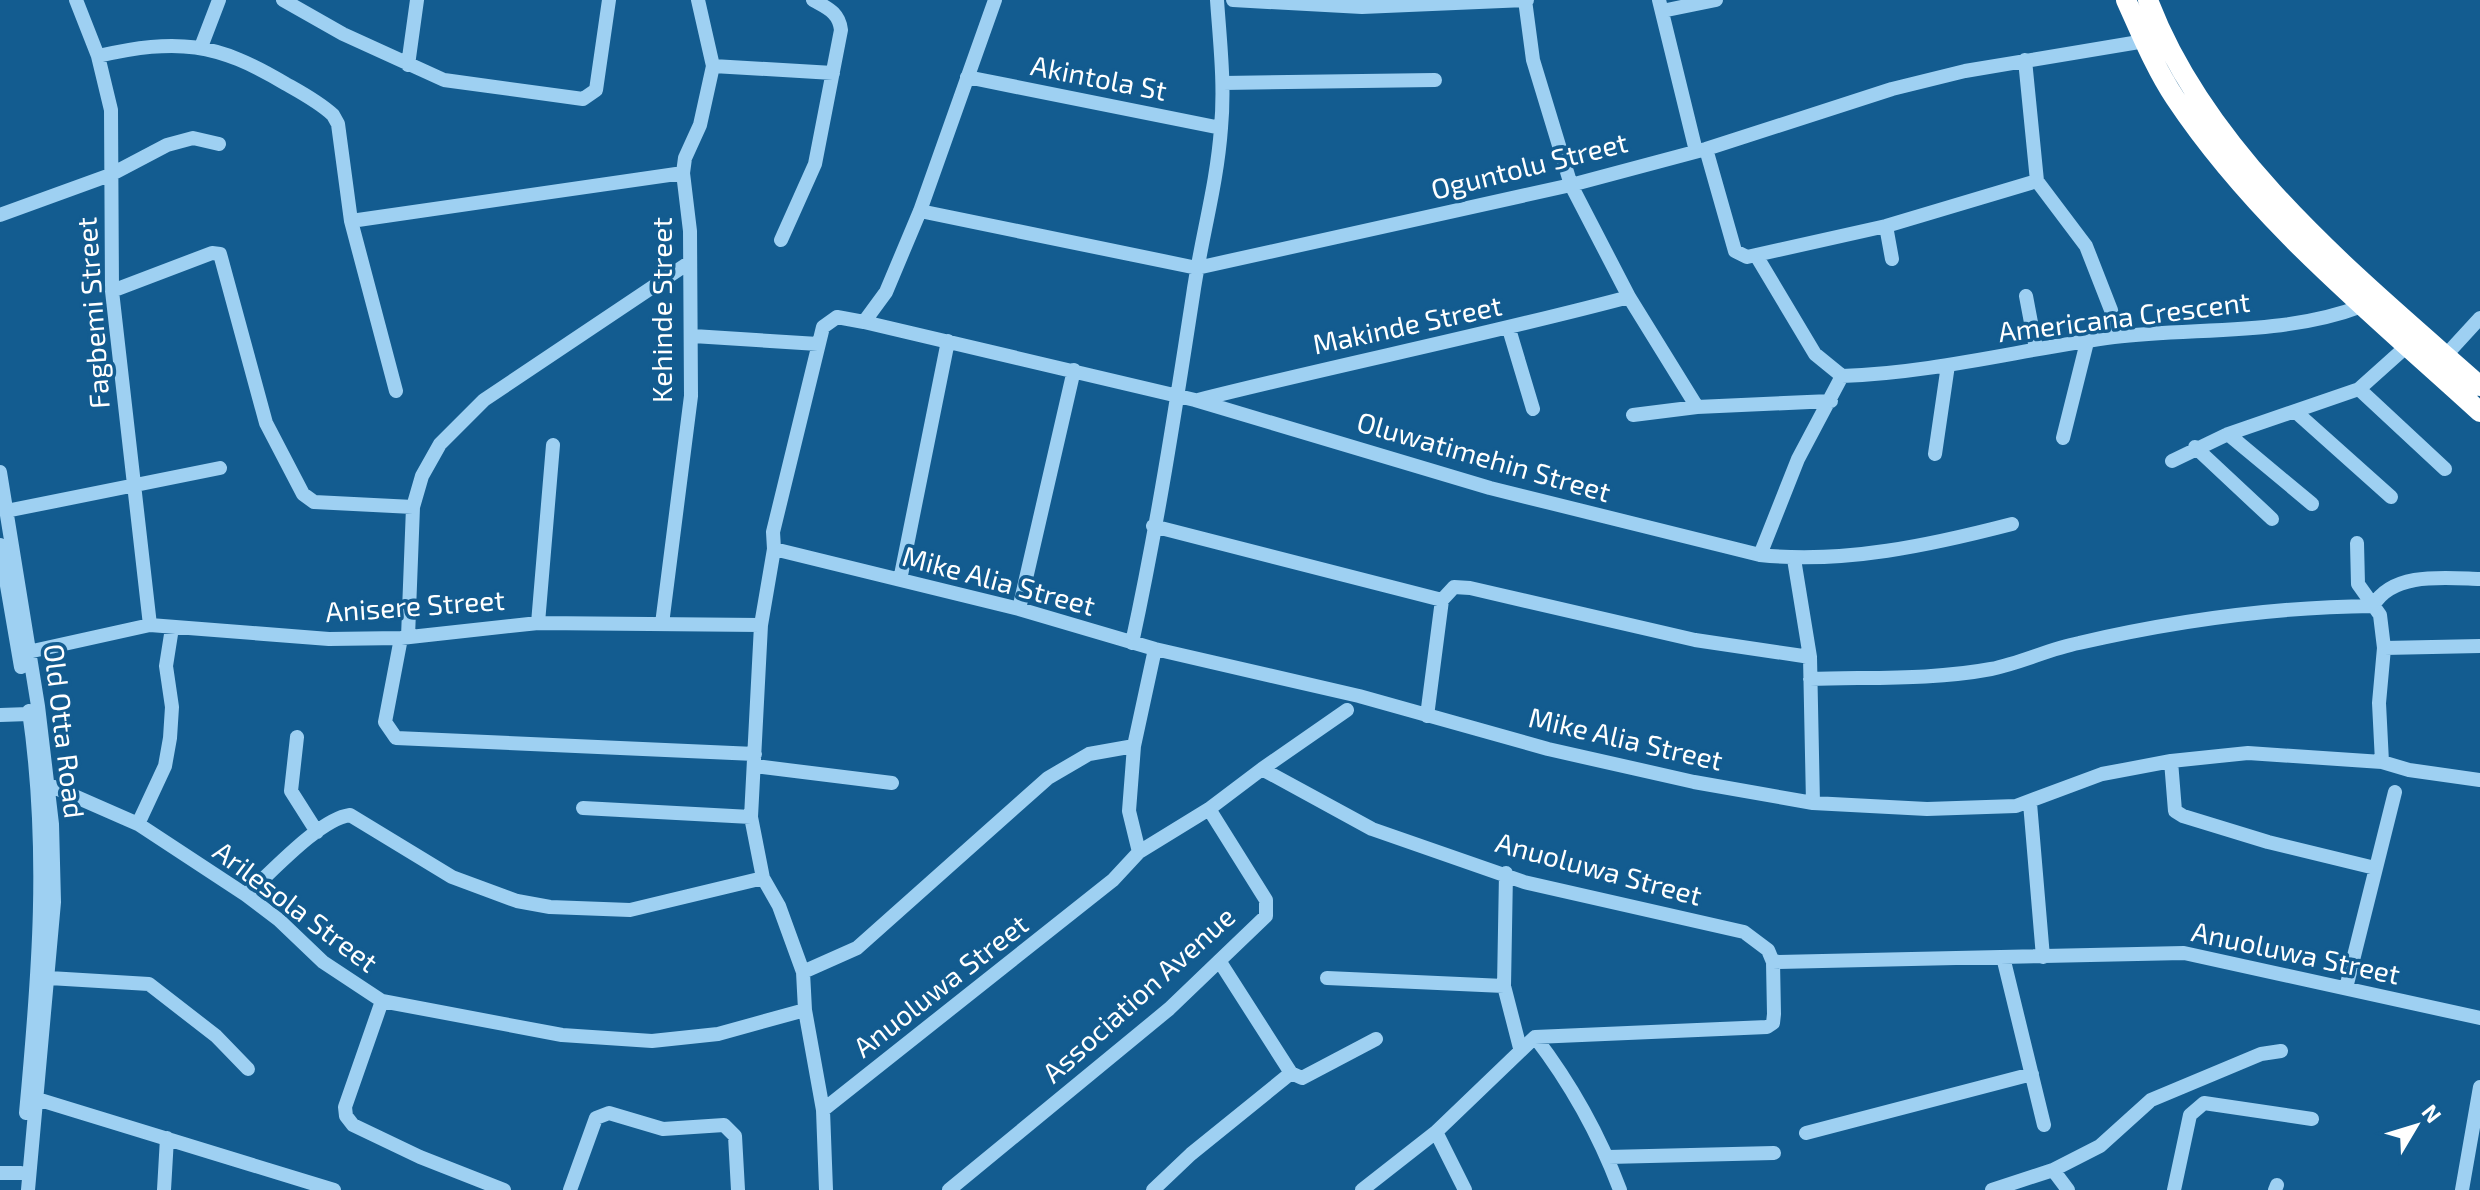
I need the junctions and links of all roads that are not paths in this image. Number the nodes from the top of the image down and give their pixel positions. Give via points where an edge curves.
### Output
1 (76, 0) edge
2 (219, 0) edge
3 (283, 0) edge
4 (417, 0) edge
5 (609, 0) edge
6 (698, 0) edge
7 (813, 0) edge
8 (995, 0) edge
9 (1217, 0) edge
10 (1233, 0) edge
11 (1526, 0) edge
12 (1716, 0) edge
13 (2126, 0) edge
14 (2148, 0) edge
15 (1362, 3) edge
16 (1660, 5) edge
17 (2145, 41) junction
18 (201, 47) junction
19 (98, 56) junction
20 (2025, 60) junction
21 (408, 65) junction
22 (713, 66) junction
23 (833, 73) junction
24 (967, 77) junction
25 (1435, 80) dead end
26 (1223, 83) junction
27 (1221, 128) junction
28 (219, 144) dead end
29 (1701, 150) junction
30 (683, 173) junction
31 (110, 175) junction
32 (2037, 181) junction
33 (1571, 185) junction
34 (920, 211) junction
35 (0, 215) edge
36 (351, 221) junction
37 (1886, 226) junction
38 (781, 240) dead end
39 (1757, 257) junction
40 (1892, 259) dead end
41 (690, 262) junction
42 (1197, 268) junction
43 (112, 291) junction
44 (2026, 296) dead end
45 (1629, 297) junction
46 (2362, 306) junction
47 (2480, 318) edge
48 (864, 322) junction
49 (1509, 329) junction
50 (693, 336) junction
51 (2115, 337) junction
52 (948, 341) junction
53 (2087, 342) junction
54 (818, 344) junction
55 (2407, 346) junction
56 (2036, 349) junction
57 (2446, 355) junction
58 (1948, 365) junction
59 (1074, 370) junction
60 (1842, 376) junction
61 (2480, 386) edge
62 (2359, 389) junction
63 (396, 391) dead end
64 (1178, 397) junction
65 (1195, 400) junction
66 (1831, 401) junction
67 (1697, 407) junction
68 (1533, 409) dead end
69 (2480, 412) edge
70 (2297, 413) junction
71 (1633, 415) dead end
72 (2228, 434) junction
73 (2063, 438) dead end
74 (553, 445) dead end
75 (2195, 447) junction
76 (1935, 454) dead end
77 (2172, 461) dead end
78 (220, 468) dead end
79 (2445, 469) dead end
80 (0, 472) edge
81 (134, 487) junction
82 (2391, 497) dead end
83 (2312, 504) dead end
84 (413, 507) junction
85 (6, 511) junction
86 (2272, 519) dead end
87 (2012, 524) dead end
88 (1153, 526) junction
89 (2357, 543) dead end
90 (0, 545) edge
91 (774, 549) junction
92 (1760, 555) junction
93 (1794, 559) junction
94 (2480, 579) edge
95 (900, 580) junction
96 (1442, 600) junction
97 (2373, 606) junction
98 (1019, 609) junction
99 (538, 623) junction
100 (662, 624) junction
101 (150, 625) junction
102 (761, 625) junction
103 (172, 628) junction
104 (404, 638) junction
105 (1132, 643) junction
106 (2480, 646) edge
107 (2384, 648) junction
108 (1155, 649) junction
109 (28, 652) junction
110 (1810, 657) junction
111 (1810, 679) junction
112 (1347, 710) dead end
113 (29, 714) junction
114 (0, 715) edge
115 (1427, 716) junction
116 (297, 737) dead end
117 (1134, 746) junction
118 (755, 760) junction
119 (2171, 761) junction
120 (2382, 762) junction
121 (1262, 769) junction
122 (2480, 780) edge
123 (892, 783) dead end
124 (49, 785) junction
125 (2395, 792) dead end
126 (1813, 803) junction
127 (2030, 803) junction
128 (583, 808) dead end
129 (1209, 809) junction
130 (751, 817) junction
131 (138, 824) junction
132 (317, 832) junction
133 (1139, 852) junction
134 (2375, 868) junction
135 (1506, 873) junction
136 (763, 878) junction
137 (246, 895) junction
138 (2003, 957) junction
139 (2043, 957) junction
140 (1220, 962) junction
141 (1773, 962) junction
142 (803, 972) junction
143 (49, 978) junction
144 (1327, 978) dead end
145 (1504, 986) junction
146 (2346, 988) junction
147 (382, 1001) junction
148 (805, 1010) junction
149 (2480, 1018) edge
150 (1535, 1037) junction
151 (1376, 1039) dead end
152 (1520, 1048) junction
153 (2281, 1051) dead end
154 (248, 1069) dead end
155 (1291, 1073) junction
156 (2032, 1074) junction
157 (2480, 1087) edge
158 (37, 1099) junction
159 (823, 1110) junction
160 (2312, 1119) dead end
161 (2044, 1125) dead end
162 (1436, 1132) junction
163 (1806, 1133) dead end
164 (167, 1138) junction
165 (1774, 1153) dead end
166 (1608, 1157) junction
167 (2053, 1170) junction
168 (0, 1173) edge
169 (21, 1173) junction
170 (19, 1190) edge
171 (28, 1190) edge
172 (164, 1190) edge
173 (334, 1190) edge
174 (504, 1190) edge
175 (570, 1190) edge
176 (738, 1190) edge
177 (826, 1190) edge
178 (949, 1190) edge
179 (1153, 1190) edge
180 (1362, 1190) edge
181 (1465, 1190) edge
182 (1620, 1190) edge
183 (1992, 1190) edge
184 (2068, 1190) edge
185 (2174, 1190) edge
186 (2462, 1190) edge

1 - 19 street, Fagbemi Street
2 - 18 street
3 - 21 street
4 - 21 street
5 - 21 street via 596,90 583,99 456,83
6 - 22 street, Kehinde Street
7 - 23 street via 840,19
8 - 24 street
9 - 26 street
10 - 15 street
11 - 15 street
11 - 33 street via 1533,60
12 - 16 street
13 - 17 highway
14 - 57 highway via 2172,59 2260,179
16 - 29 street
17 - 20 street, Oguntolu Street
17 - 46 highway via 2173,95 2246,192
18 - 19 street via 160,44
18 - 36 street via 268,73 333,115
19 - 31 street, Fagbemi Street via 111,110
20 - 29 street, Oguntolu Street via 1892,89
20 - 32 street
22 - 23 street
22 - 30 street, Kehinde Street
23 - 38 street via 815,164
24 - 27 street, Akintola St
24 - 34 street
25 - 26 street
26 - 27 street
27 - 42 street
28 - 31 street via 193,138 167,145
29 - 33 street, Oguntolu Street
29 - 39 street via 1735,251
30 - 36 street
30 - 41 street, Kehinde Street
31 - 35 street
31 - 43 street, Fagbemi Street
32 - 37 street
32 - 51 street via 2086,246 2111,310
33 - 42 street, Oguntolu Street
33 - 45 street
34 - 42 street, Oguntolu Street
34 - 48 street via 886,292
36 - 63 street
37 - 39 street
37 - 40 street
39 - 60 street via 1815,354
41 - 50 street, Kehinde Street
41 - 84 street via 484,400 430,458
42 - 64 street
43 - 81 street, Fagbemi Street
43 - 84 street via 220,254 266,423 303,494 314,502
44 - 56 street
45 - 49 street, Makinde Street
45 - 67 street
46 - 51 street, Americana Crescent via 2324,319
46 - 55 highway
47 - 57 street
48 - 52 street, Oluwatimehin Street
48 - 54 street, Oluwatimehin Street via 837,317 828,321
49 - 65 street, Makinde Street
49 - 68 street
50 - 54 street
50 - 100 street, Kehinde Street via 691,396
51 - 53 street, Americana Crescent
52 - 59 street, Oluwatimehin Street
52 - 95 street
53 - 56 street, Americana Crescent
53 - 73 street
54 - 91 street via 773,532
55 - 62 street
55 - 69 highway
56 - 58 street, Americana Crescent
57 - 61 highway
58 - 60 street, Americana Crescent
58 - 76 street
59 - 64 street, Oluwatimehin Street
59 - 98 street
60 - 66 street
62 - 70 street
62 - 79 street
64 - 65 street, Oluwatimehin Street
64 - 88 street
65 - 92 street, Oluwatimehin Street via 1490,488
66 - 67 street
66 - 92 street via 1798,459
67 - 71 street
70 - 72 street
70 - 82 street
72 - 75 street
72 - 83 street
74 - 99 street
75 - 77 street
75 - 86 street
78 - 81 street
80 - 85 street, Old Otta Road
81 - 85 street
81 - 101 street, Fagbemi Street
84 - 104 street
85 - 109 street, Old Otta Road
87 - 93 street, Oluwatimehin Street via 1933,544
88 - 96 street
88 - 105 street
89 - 97 street via 2358,584
90 - 113 street, Old Otta Road
91 - 95 street, Mike Alia Street
91 - 102 street
92 - 93 street, Oluwatimehin Street
93 - 110 street
94 - 97 street via 2433,577 2405,583
95 - 98 street, Mike Alia Street
96 - 110 street via 1454,587 1470,588 1695,640
96 - 115 street
97 - 107 street via 2380,615
97 - 111 street via 2198,621 2078,643 1962,673
98 - 105 street, Mike Alia Street
99 - 100 street, Anisere Street
99 - 104 street, Anisere Street
100 - 102 street, Anisere Street
101 - 103 street, Anisere Street
101 - 109 street, Anisere Street
102 - 118 street
103 - 104 street, Anisere Street via 329,639
103 - 131 street via 166,666 170,738 162,774
104 - 118 street via 385,722 396,738
105 - 108 street, Mike Alia Street
106 - 107 street
107 - 120 street via 2379,703
108 - 115 street, Mike Alia Street
108 - 117 street
109 - 124 street, Old Otta Road
110 - 111 street
111 - 126 street
112 - 121 street
113 - 114 street
113 - 169 street, Old Otta Road via 43,901
115 - 126 street, Mike Alia Street via 1665,776
116 - 132 street via 291,791
117 - 133 street via 1129,811
117 - 142 street via 1089,754 1048,778 857,948
118 - 123 street
118 - 130 street
119 - 120 street, Mike Alia Street via 2248,753
119 - 127 street, Mike Alia Street via 2102,774
119 - 134 street via 2173,802 2183,816
120 - 122 street, Mike Alia Street
121 - 129 street, Anuoluwa Street
121 - 135 street, Anuoluwa Street via 1372,829
124 - 131 street, Arilesola Street
124 - 143 street, Old Otta Road via 54,902
125 - 134 street
126 - 127 street, Mike Alia Street via 1927,809
127 - 139 street
128 - 130 street
129 - 133 street, Anuoluwa Street
129 - 140 street, Association Avenue via 1266,900 1266,916
130 - 136 street
131 - 137 street, Arilesola Street
132 - 136 street via 350,815 452,877 550,907 630,910
132 - 137 street
133 - 159 street, Anuoluwa Street via 1113,880
134 - 146 street
135 - 141 street, Anuoluwa Street via 1524,882 1744,932 1768,950
135 - 145 street
136 - 142 street
137 - 147 street, Arilesola Street via 323,962
138 - 139 street, Anuoluwa Street
138 - 141 street, Anuoluwa Street
138 - 156 street
139 - 146 street, Anuoluwa Street via 2184,953
140 - 155 street
140 - 178 street, Association Avenue
141 - 150 street via 1774,1014 1767,1027
142 - 148 street
143 - 154 street via 149,984 216,1036
143 - 158 street, Old Otta Road
144 - 145 street
145 - 152 street
146 - 149 street, Anuoluwa Street
147 - 148 street, Arilesola Street via 562,1035 652,1041 718,1034
147 - 174 street via 346,1116 353,1125 420,1157
148 - 159 street
150 - 152 street
150 - 166 street via 1564,1074
151 - 155 street via 1302,1078
152 - 162 street
153 - 167 street via 2261,1054 2151,1100 2100,1146
155 - 179 street
156 - 161 street
156 - 163 street
157 - 186 street
158 - 164 street
158 - 171 street, Old Otta Road
159 - 177 street
160 - 185 street via 2204,1103 2190,1115
162 - 180 street
162 - 181 street
164 - 172 street
164 - 173 street
165 - 166 street
166 - 182 street
167 - 183 street
167 - 184 street
168 - 169 street
169 - 170 street, Old Otta Road
175 - 176 street via 596,1118 609,1113 663,1129 731,1129

